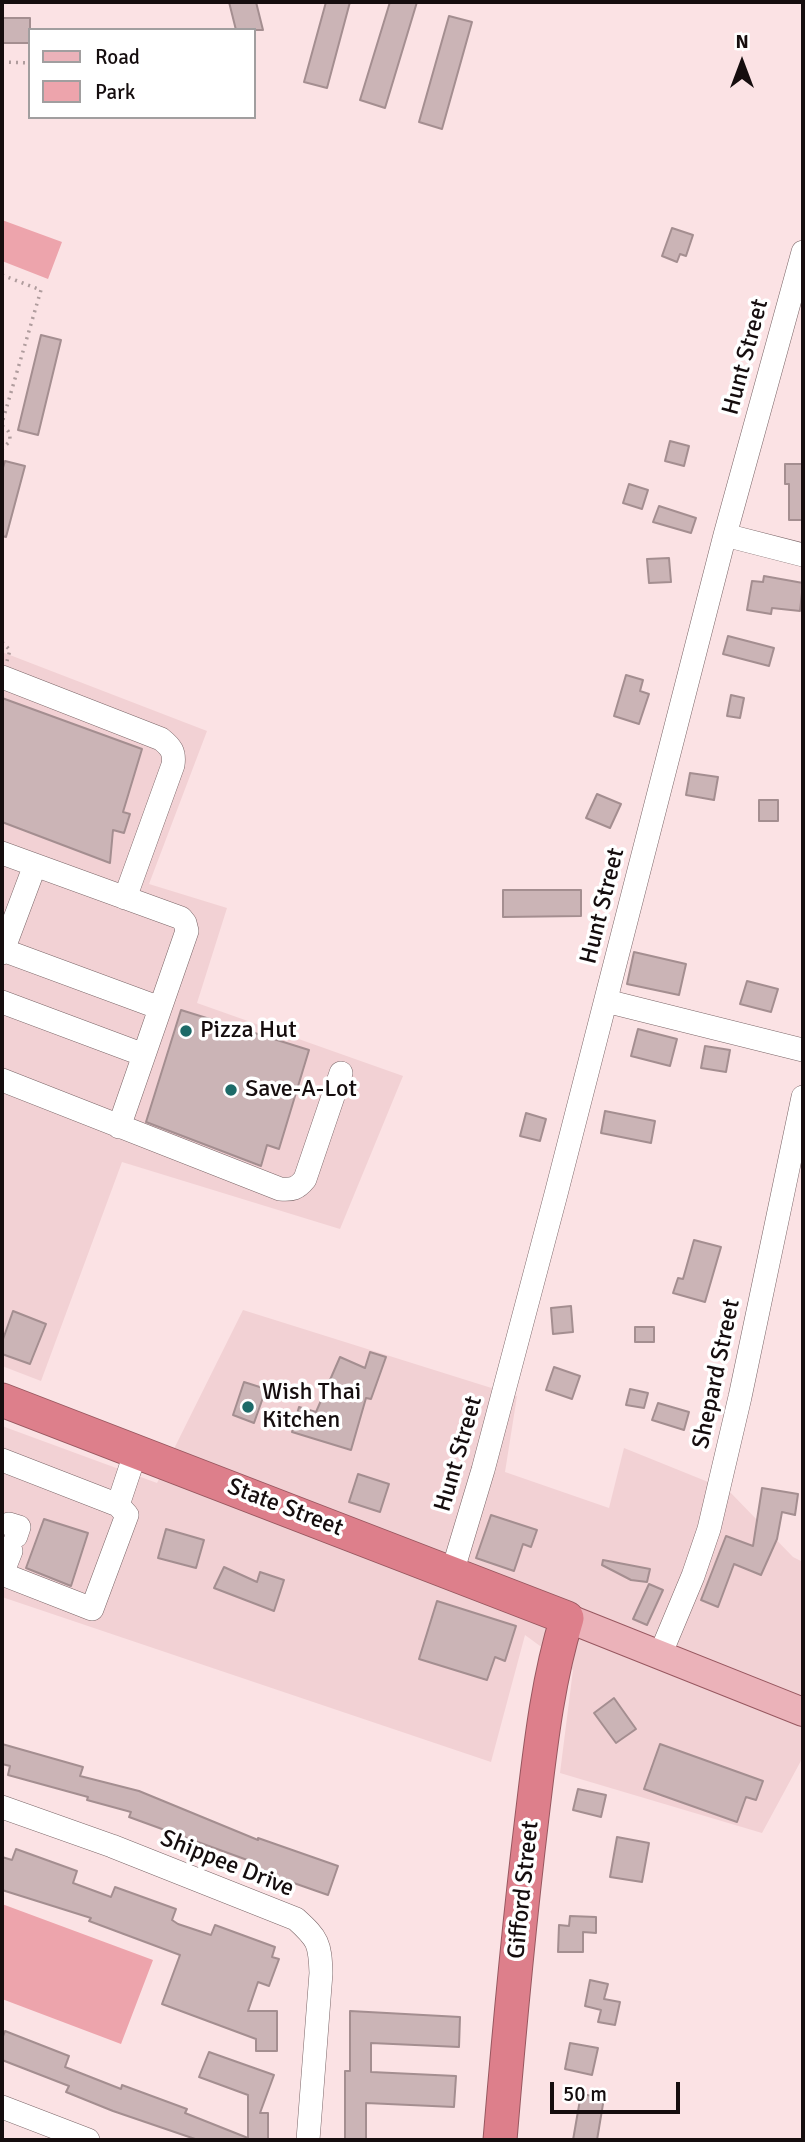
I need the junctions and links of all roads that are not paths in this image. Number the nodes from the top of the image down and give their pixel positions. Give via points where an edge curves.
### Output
1 (803, 252) edge
2 (725, 535) junction
3 (803, 555) edge
4 (2, 677) edge
5 (2, 853) edge
6 (35, 865) junction
7 (125, 898) junction
8 (2, 952) edge
9 (606, 1001) junction
10 (2, 1002) edge
11 (160, 1008) junction
12 (803, 1050) edge
13 (144, 1055) junction
14 (341, 1073) dead end
15 (2, 1080) edge
16 (803, 1097) edge
17 (118, 1127) junction
18 (2, 1400) edge
19 (136, 1451) junction
20 (2, 1460) edge
21 (118, 1505) junction
22 (10, 1541) edge
23 (452, 1573) junction
24 (2, 1574) edge
25 (563, 1630) junction
26 (660, 1655) junction
27 (803, 1712) edge
28 (2, 1807) edge
29 (2, 2107) edge
30 (88, 2140) edge
31 (308, 2140) edge
32 (500, 2140) edge

1 - 2 street, Hunt Street
2 - 3 street
2 - 9 street, Hunt Street
4 - 7 street via 170,746 175,755 173,765
5 - 6 street
6 - 7 street
6 - 8 street
7 - 11 street via 185,923 187,931
8 - 11 street
9 - 12 street
9 - 23 street, Hunt Street
10 - 13 street
11 - 13 street
13 - 17 street
14 - 17 street via 304,1179 290,1190
15 - 17 street
16 - 26 street, Shepard Street via 709,1529
18 - 19 highway, State Street
19 - 21 street
19 - 23 highway, State Street
20 - 21 street
21 - 24 street via 127,1515 92,1609
22 - 24 street
23 - 25 highway, State Street
25 - 26 main road, State Street
25 - 32 highway, Gifford Street via 540,1749 528,1846
26 - 27 main road, State Street
28 - 31 street, Shippee Drive via 296,1919 314,1936 321,1973
29 - 30 street

